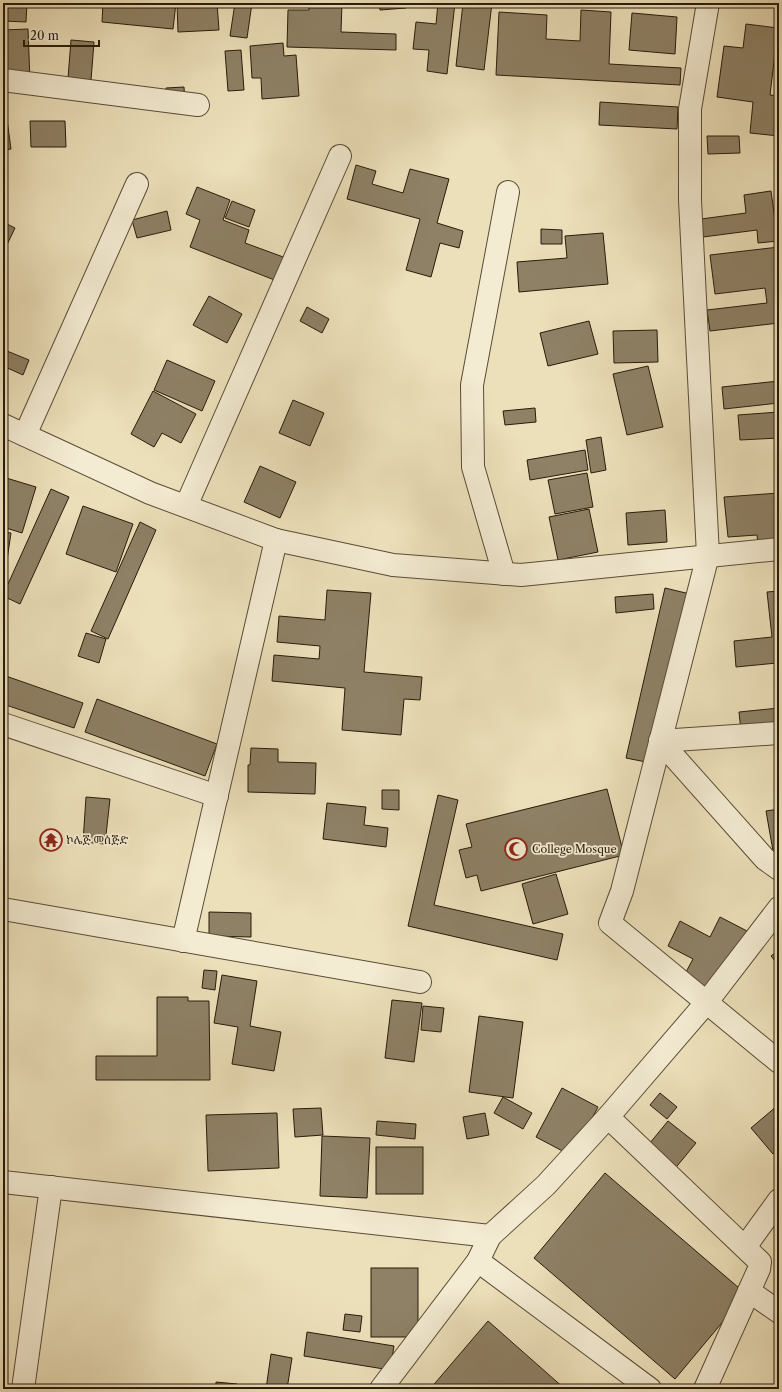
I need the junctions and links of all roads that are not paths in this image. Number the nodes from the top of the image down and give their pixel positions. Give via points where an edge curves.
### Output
1 (708, 3) edge
2 (3, 80) edge
3 (198, 105) dead end
4 (340, 156) dead end
5 (137, 184) dead end
6 (508, 192) dead end
7 (3, 425) edge
8 (25, 435) junction
9 (186, 506) junction
10 (276, 540) junction
11 (779, 549) edge
12 (708, 555) junction
13 (504, 574) junction
14 (3, 724) edge
15 (779, 733) edge
16 (660, 741) junction
17 (217, 796) junction
18 (774, 862) edge
19 (779, 908) edge
20 (3, 909) edge
21 (183, 941) junction
22 (420, 982) dead end
23 (706, 1003) junction
24 (779, 1062) edge
25 (608, 1116) junction
26 (3, 1182) edge
27 (51, 1187) junction
28 (779, 1200) edge
29 (490, 1236) junction
30 (745, 1247) junction
31 (478, 1262) junction
32 (749, 1291) junction
33 (779, 1312) edge
34 (23, 1389) edge
35 (381, 1389) edge
36 (650, 1389) edge
37 (705, 1389) edge

1 - 12 street via 690,109 690,200
2 - 3 street
4 - 9 street
5 - 8 street
6 - 13 street via 472,386 473,467
7 - 8 street
8 - 9 street via 150,493
9 - 10 street
10 - 13 street via 393,565
10 - 17 street
11 - 12 street
12 - 13 street via 521,575
12 - 16 street
14 - 17 street
15 - 16 street
16 - 18 street
16 - 23 street via 622,891 610,923
17 - 21 street
19 - 23 street
20 - 21 street
21 - 22 street
23 - 24 street
23 - 25 street
25 - 29 street via 546,1185
25 - 30 street
26 - 27 street
27 - 29 street
27 - 34 street
28 - 30 street
29 - 31 street
30 - 32 street via 760,1262
31 - 35 street
31 - 36 street
32 - 33 street
32 - 37 street

